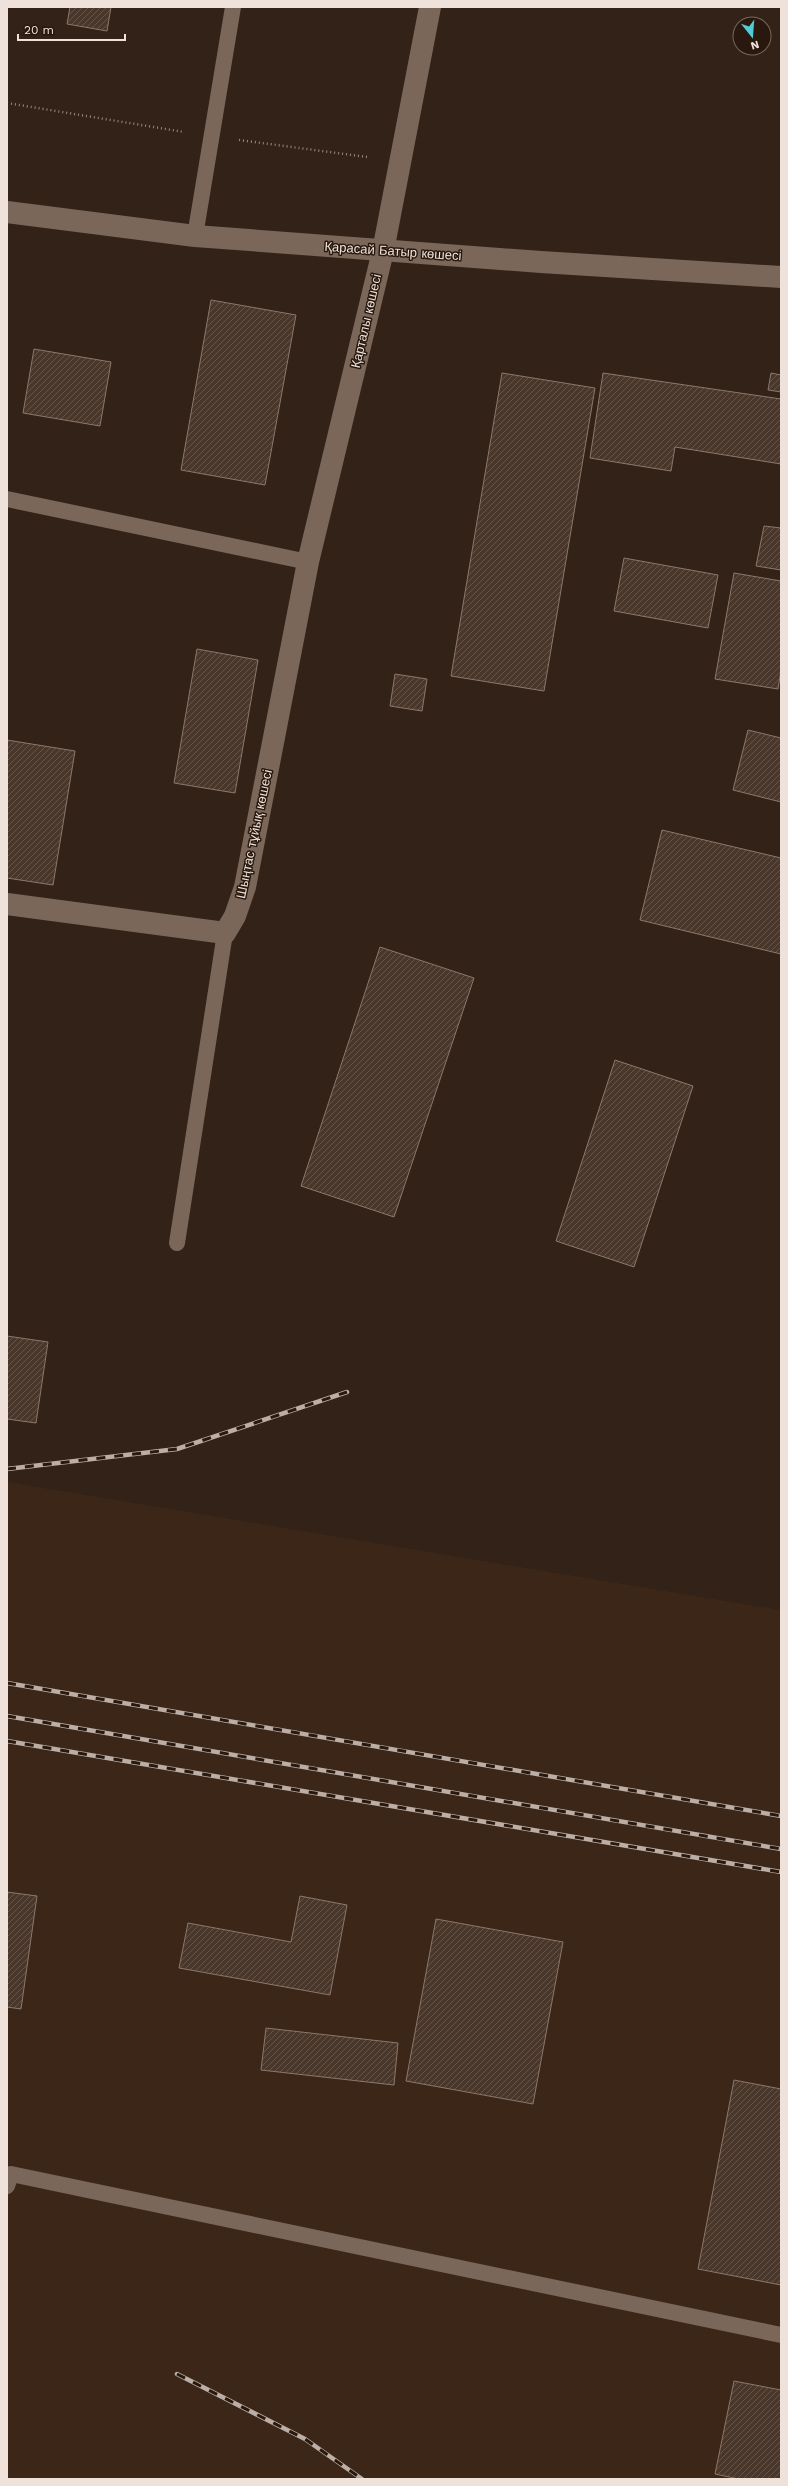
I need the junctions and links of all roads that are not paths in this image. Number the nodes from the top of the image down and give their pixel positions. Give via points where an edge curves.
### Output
1 (232, 7) edge
2 (430, 7) edge
3 (7, 212) edge
4 (195, 236) junction
5 (383, 251) junction
6 (781, 277) edge
7 (7, 499) edge
8 (308, 562) junction
9 (7, 904) edge
10 (225, 933) junction
11 (177, 1243) dead end
12 (7, 2186) edge
13 (781, 2335) edge

1 - 4 lane
2 - 5 street, Қарталы көшесі
3 - 4 street, Қарасай Батыр көшесі
4 - 5 street, Қарасай Батыр көшесі
5 - 6 street, Қарасай Батыр көшесі
5 - 8 street, Қарталы көшесі
7 - 8 lane
8 - 10 street, Шыңтас тұйық көшесі via 245,887 235,916
9 - 10 street
10 - 11 lane
12 - 13 lane via 11,2174

